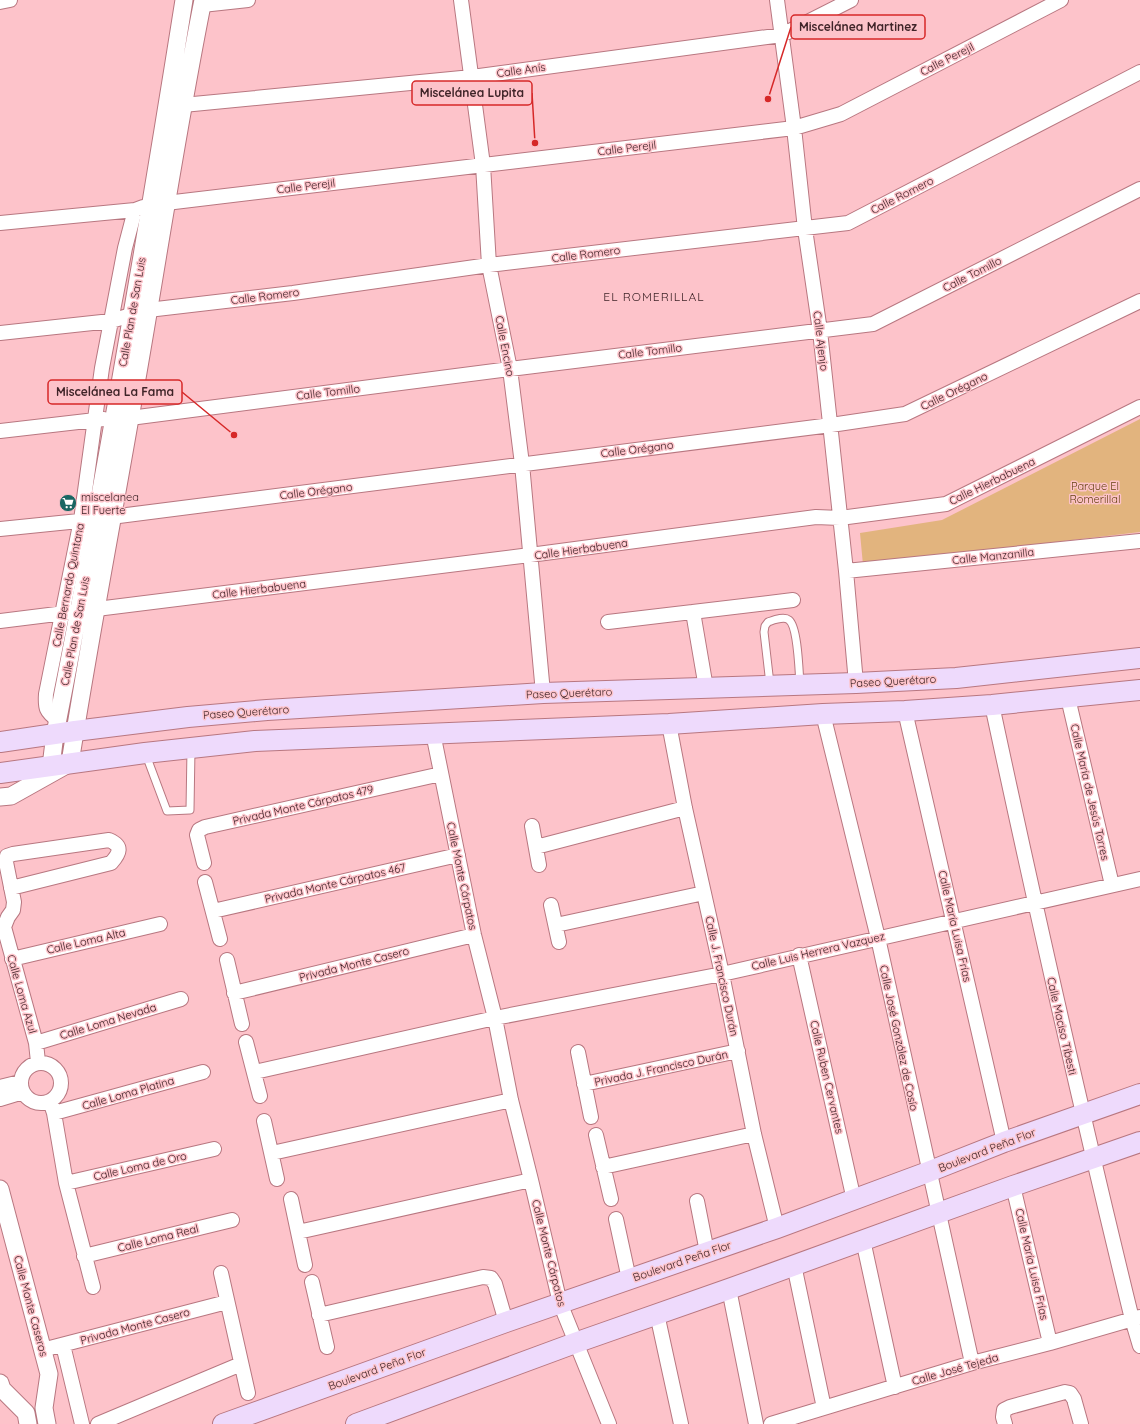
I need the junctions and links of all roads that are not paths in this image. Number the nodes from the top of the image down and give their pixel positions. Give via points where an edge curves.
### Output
1 (10, 0) edge
2 (184, 0) edge
3 (248, 0) edge
4 (461, 0) edge
5 (777, 0) edge
6 (851, 0) edge
7 (1061, 0) edge
8 (0, 2) edge
9 (202, 2) edge
10 (782, 35) junction
11 (1140, 72) edge
12 (472, 77) junction
13 (183, 105) junction
14 (794, 128) junction
15 (484, 165) junction
16 (1140, 190) edge
17 (158, 204) junction
18 (134, 210) junction
19 (0, 223) edge
20 (805, 229) junction
21 (490, 265) junction
22 (1140, 301) edge
23 (148, 310) junction
24 (132, 314) junction
25 (111, 321) junction
26 (820, 331) junction
27 (0, 333) edge
28 (510, 369) junction
29 (1140, 407) edge
30 (122, 418) junction
31 (95, 419) junction
32 (830, 425) junction
33 (0, 431) edge
34 (522, 464) junction
35 (840, 518) junction
36 (96, 519) junction
37 (0, 529) edge
38 (1140, 541) edge
39 (530, 555) junction
40 (846, 571) junction
41 (793, 600) dead end
42 (79, 612) junction
43 (693, 612) junction
44 (0, 621) edge
45 (608, 622) dead end
46 (1140, 658) edge
47 (956, 678) junction
48 (856, 683) junction
49 (800, 685) junction
50 (771, 686) junction
51 (706, 688) junction
52 (543, 693) junction
53 (1139, 693) edge
54 (1068, 698) junction
55 (992, 705) junction
56 (958, 707) junction
57 (906, 711) junction
58 (823, 714) junction
59 (669, 724) junction
60 (57, 727) junction
61 (75, 731) junction
62 (432, 733) junction
63 (0, 742) edge
64 (192, 748) junction
65 (145, 753) junction
66 (61, 765) junction
67 (0, 773) edge
68 (441, 774) junction
69 (0, 798) edge
70 (685, 808) junction
71 (532, 826) dead end
72 (536, 847) junction
73 (458, 855) junction
74 (204, 863) dead end
75 (539, 865) dead end
76 (1140, 879) edge
77 (205, 882) dead end
78 (1112, 885) junction
79 (11, 888) junction
80 (704, 893) junction
81 (1034, 902) junction
82 (551, 905) dead end
83 (213, 911) junction
84 (954, 921) junction
85 (160, 924) dead end
86 (556, 925) junction
87 (474, 935) junction
88 (878, 938) junction
89 (220, 939) dead end
90 (559, 942) dead end
91 (799, 955) junction
92 (12, 959) junction
93 (227, 960) dead end
94 (722, 974) junction
95 (234, 993) junction
96 (181, 999) dead end
97 (495, 1018) junction
98 (242, 1024) dead end
99 (246, 1042) dead end
100 (36, 1043) junction
101 (738, 1051) junction
102 (578, 1052) dead end
103 (38, 1062) junction
104 (202, 1072) dead end
105 (255, 1072) junction
106 (584, 1084) junction
107 (0, 1087) edge
108 (22, 1087) junction
109 (1140, 1094) edge
110 (260, 1096) dead end
111 (0, 1099) edge
112 (511, 1100) junction
113 (52, 1107) junction
114 (1082, 1114) junction
115 (591, 1117) dead end
116 (264, 1121) dead end
117 (754, 1134) junction
118 (596, 1135) dead end
119 (1004, 1142) junction
120 (1140, 1142) edge
121 (214, 1149) dead end
122 (272, 1153) junction
123 (1093, 1159) junction
124 (603, 1167) junction
125 (928, 1172) junction
126 (277, 1179) dead end
127 (531, 1180) junction
128 (66, 1183) junction
129 (1013, 1186) junction
130 (0, 1189) edge
131 (291, 1199) dead end
132 (611, 1199) dead end
133 (854, 1200) junction
134 (697, 1201) dead end
135 (938, 1213) junction
136 (616, 1219) dead end
137 (232, 1220) dead end
138 (777, 1228) junction
139 (298, 1232) junction
140 (863, 1240) junction
141 (707, 1252) junction
142 (84, 1256) junction
143 (305, 1265) dead end
144 (794, 1265) junction
145 (221, 1273) dead end
146 (629, 1279) junction
147 (312, 1282) dead end
148 (93, 1287) dead end
149 (729, 1289) junction
150 (226, 1302) junction
151 (560, 1303) junction
152 (657, 1314) junction
153 (319, 1315) junction
154 (1136, 1318) edge
155 (506, 1322) junction
156 (575, 1343) junction
157 (1050, 1343) junction
158 (63, 1345) junction
159 (1140, 1346) edge
160 (327, 1347) dead end
161 (42, 1350) junction
162 (972, 1363) junction
163 (241, 1364) junction
164 (1, 1387) edge
165 (896, 1387) junction
166 (248, 1393) dead end
167 (824, 1408) junction
168 (45, 1416) edge
169 (27, 1418) edge
170 (82, 1424) edge
171 (98, 1424) edge
172 (224, 1424) edge
173 (356, 1424) edge
174 (609, 1424) edge
175 (681, 1424) edge
176 (756, 1424) edge
177 (771, 1424) edge
178 (1005, 1424) edge
179 (1081, 1424) edge

1 - 8 street
2 - 17 street, Calle Plan de San Luis
3 - 9 street
4 - 12 street, Calle Encino
5 - 10 street, Calle Ajenjo
6 - 10 street, Calle Anís
7 - 14 street, Calle Perejil via 841,114
9 - 13 street, Calle Plan de San Luis
10 - 12 street, Calle Anís
10 - 14 street, Calle Ajenjo
11 - 20 street, Calle Romero via 848,223
12 - 13 street, Calle Anís
12 - 15 street, Calle Encino
13 - 17 street, Calle Plan de San Luis
14 - 15 street, Calle Perejil
14 - 20 street, Calle Ajenjo
15 - 17 street, Calle Perejil
15 - 21 street, Calle Encino
16 - 26 street, Calle Tomillo via 873,324
17 - 18 street, Calle Perejil
17 - 23 street, Calle Plan de San Luis
17 - 24 street, Calle Plan de San Luis
18 - 19 street, Calle Perejil
18 - 25 street, Calle Bernardo Quintana
20 - 21 street, Calle Romero
20 - 26 street, Calle Ajenjo
21 - 23 street, Calle Romero via 293,293
21 - 28 street, Calle Encino
22 - 32 street, Calle Orégano via 905,414
23 - 24 street, Calle Romero
23 - 30 street, Calle Plan de San Luis
24 - 25 street, Calle Romero
24 - 30 street, Calle Plan de San Luis
25 - 27 street, Calle Romero
25 - 31 street, Calle Bernardo Quintana
26 - 28 street, Calle Tomillo
26 - 32 street, Calle Ajenjo
28 - 30 street, Calle Tomillo
28 - 34 street, Calle Encino
29 - 35 street, Calle Hierbabuena via 946,504
30 - 31 street, Calle Tomillo
30 - 36 street, Calle Plan de San Luis
31 - 33 street, Calle Tomillo
31 - 36 street, Calle Bernardo Quintana
32 - 34 street, Calle Orégano
32 - 35 street, Calle Ajenjo
34 - 36 street, Calle Orégano
34 - 39 street, Calle Encino
35 - 39 street, Calle Hierbabuena via 816,517
35 - 40 street, Calle Ajenjo
36 - 37 street, Calle Orégano
36 - 42 street, Calle Plan de San Luis
36 - 42 street, Calle Bernardo Quintana
38 - 40 street, Calle Manzanilla
39 - 42 street, Calle Hierbabuena
39 - 52 street, Calle Encino
40 - 48 street, Calle Ajenjo
41 - 43 street
42 - 44 street, Calle Hierbabuena
42 - 60 street, Calle Plan de San Luis
42 - 61 street, Calle Plan de San Luis
43 - 45 street
43 - 51 street
46 - 47 main road, Paseo Querétaro
47 - 48 main road, Paseo Querétaro
47 - 56 main road
48 - 49 main road, Paseo Querétaro
49 - 50 main road, Paseo Querétaro
49 - 50 lane via 796,635 790,620 785,619 768,622 765,626
50 - 51 main road, Paseo Querétaro
51 - 52 main road, Paseo Querétaro
52 - 61 main road, Paseo Querétaro via 259,711
53 - 54 main road
54 - 55 main road
54 - 78 street, Calle María de Jesús Torres
55 - 56 main road
55 - 81 street, Calle Maciso Tibesti
56 - 57 main road
57 - 58 main road
57 - 84 street, Calle María Luisa Frías
58 - 59 main road
58 - 88 street, Calle José González de Cosío
59 - 62 main road
59 - 70 street, Calle J. Francisco Durán
60 - 61 main road, Paseo Querétaro
60 - 63 main road, Paseo Querétaro
60 - 66 street, Calle Plan de San Luis
61 - 66 street, Calle Plan de San Luis
62 - 64 main road via 255,741
62 - 68 street, Calle Monte Cárpatos
64 - 65 main road
64 - 65 lane via 190,810 167,812
65 - 66 main road
66 - 67 main road
66 - 69 street via 11,796
68 - 73 street, Calle Monte Cárpatos
68 - 74 street, Privada Monte Cárpatos 479 via 205,826 197,835
70 - 72 street
70 - 80 street, Calle J. Francisco Durán
71 - 72 street
72 - 75 street
73 - 83 street, Privada Monte Cárpatos 467
73 - 87 street, Calle Monte Cárpatos
76 - 78 street, Calle Luis Herrera Vazquez
77 - 83 street
78 - 81 street, Calle Luis Herrera Vazquez
79 - 79 street, Calle Loma Azul via 7,856 109,840 116,843 119,849 111,863
79 - 92 street, Calle Loma Azul via 13,910 4,927
80 - 86 street
80 - 94 street, Calle J. Francisco Durán
81 - 84 street, Calle Luis Herrera Vazquez
81 - 114 street, Calle Maciso Tibesti
82 - 86 street
83 - 89 street
84 - 88 street, Calle Luis Herrera Vazquez
84 - 119 street, Calle María Luisa Frías
85 - 92 street, Calle Loma Alta
86 - 90 street
87 - 95 street, Privada Monte Casero
87 - 97 street, Calle Monte Cárpatos
88 - 91 street, Calle Luis Herrera Vazquez
88 - 125 street, Calle José González de Cosío
91 - 94 street, Calle Luis Herrera Vazquez
91 - 133 street, Calle Ruben Cervantes
92 - 100 street, Calle Loma Azul
93 - 95 street
94 - 97 street, Calle Luis Herrera Vazquez
94 - 101 street, Calle J. Francisco Durán
95 - 98 street
96 - 100 street, Calle Loma Nevada
97 - 105 street
97 - 112 street, Calle Monte Cárpatos
99 - 105 street
100 - 103 street, Calle Loma Azul
101 - 106 street, Privada J. Francisco Durán
101 - 117 street, Calle J. Francisco Durán
102 - 106 street, Privada J. Francisco Durán
103 - 108 street via 29,1066 23,1073
103 - 113 street via 50,1064 58,1071 60,1077 61,1082
104 - 113 street, Calle Loma Platina
105 - 110 street
106 - 115 street, Privada J. Francisco Durán
107 - 108 street
108 - 111 street
108 - 113 street via 30,1100
109 - 114 main road, Boulevard Peña Flor
112 - 122 street
112 - 127 street, Calle Monte Cárpatos
113 - 128 street
114 - 119 main road, Boulevard Peña Flor
114 - 123 street, Calle Maciso Tibesti
116 - 122 street
117 - 124 street
117 - 138 street, Calle J. Francisco Durán
118 - 124 street
119 - 125 main road, Boulevard Peña Flor
120 - 123 main road
121 - 128 street, Calle Loma de Oro
122 - 126 street
123 - 129 main road
123 - 154 street, Calle Maciso Tibesti
124 - 132 street
125 - 133 main road, Boulevard Peña Flor
125 - 135 street, Calle José González de Cosío
127 - 139 street
127 - 151 street, Calle Monte Cárpatos
128 - 142 street
129 - 135 main road
129 - 157 street, Calle María Luisa Frías
130 - 161 street, Calle Monte Caseros
131 - 139 street
133 - 138 main road, Boulevard Peña Flor
134 - 141 street
135 - 140 main road
135 - 162 street, Calle José González de Cosío
136 - 146 street
137 - 142 street, Calle Loma Real
138 - 141 main road, Boulevard Peña Flor
139 - 143 street
140 - 144 main road
140 - 165 street
141 - 146 main road, Boulevard Peña Flor
142 - 148 street
144 - 149 main road
144 - 167 street
145 - 150 street
146 - 151 main road, Boulevard Peña Flor
147 - 153 street
149 - 152 main road
149 - 176 street
150 - 158 street, Privada Monte Casero
150 - 163 street
151 - 155 main road, Boulevard Peña Flor
151 - 156 street, Calle Monte Cárpatos
152 - 156 main road
152 - 175 street
153 - 155 street via 483,1277 491,1278 495,1284
153 - 160 street
154 - 157 street, Calle José Tejeda
154 - 159 street, Calle Maciso Tibesti
155 - 172 main road, Boulevard Peña Flor
156 - 173 main road
156 - 174 street, Calle Monte Cárpatos
157 - 162 street, Calle José Tejeda
158 - 161 street, Privada Monte Casero
158 - 170 street
161 - 168 street, Calle Monte Caseros via 49,1374
162 - 165 street, Calle José Tejeda
163 - 166 street
163 - 171 street
164 - 169 street
165 - 167 street, Calle José Tejeda
167 - 177 street, Calle José Tejeda
168 - 169 street
178 - 179 street via 1004,1410 1065,1392 1070,1393 1074,1399

